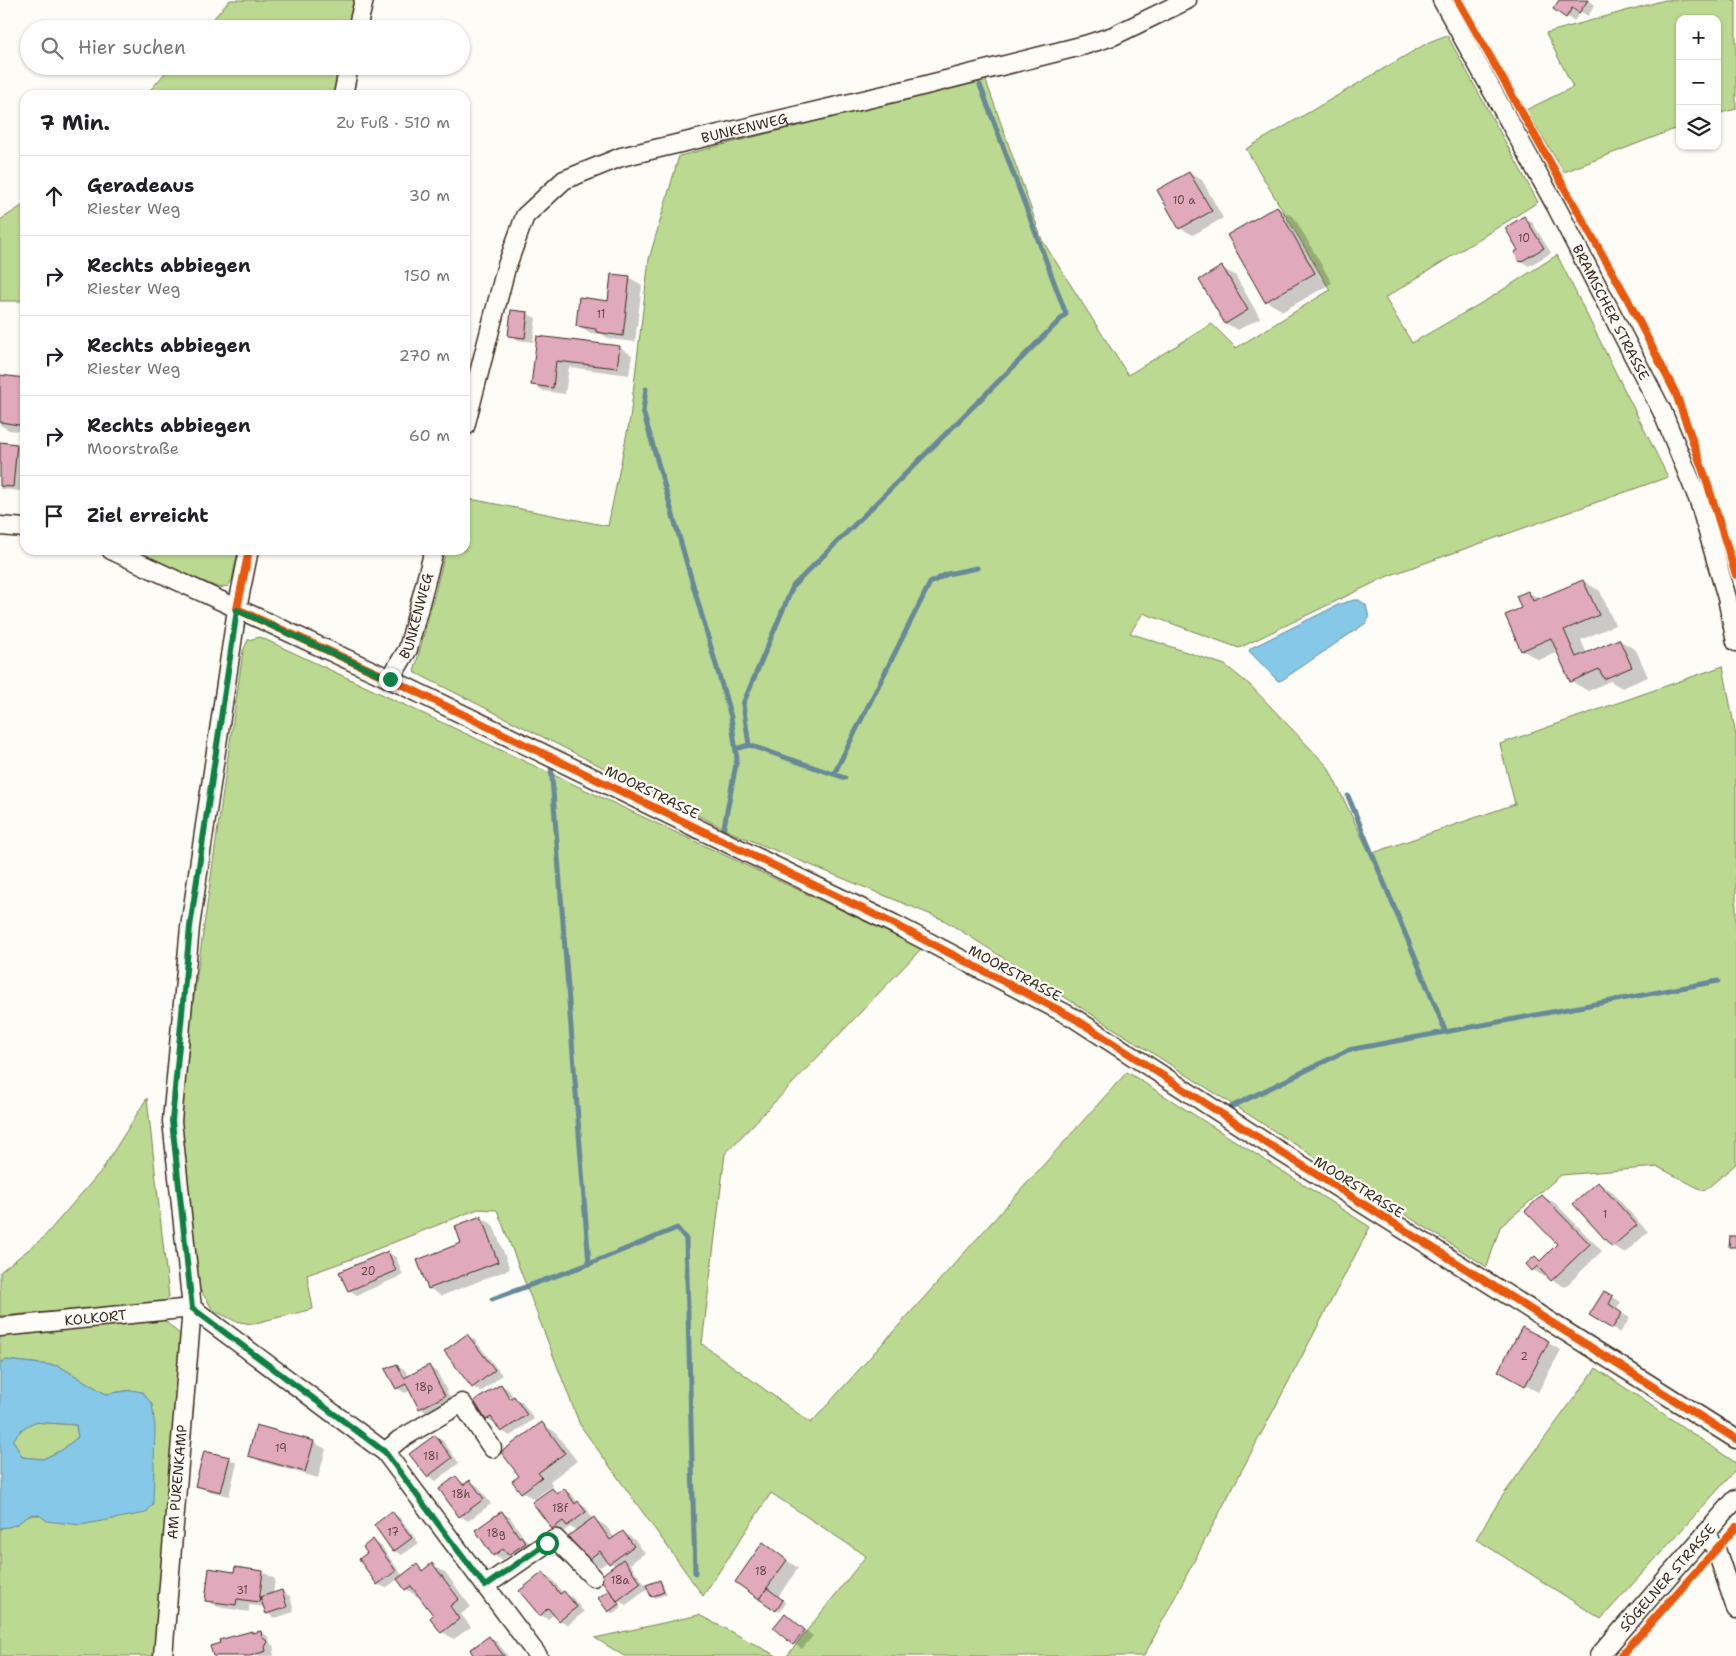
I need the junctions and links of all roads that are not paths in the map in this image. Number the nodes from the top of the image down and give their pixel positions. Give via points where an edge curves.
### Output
1 (364, 0) edge
2 (1187, 0) edge
3 (1442, 0) edge
4 (360, 20) edge
5 (348, 75) edge
6 (344, 90) edge
7 (470, 408) edge
8 (0, 526) edge
9 (20, 528) edge
10 (122, 555) edge
11 (248, 555) edge
12 (433, 555) edge
13 (237, 610) junction
14 (1736, 642) edge
15 (390, 679) junction
16 (192, 1308) junction
17 (0, 1327) edge
18 (1736, 1439) edge
19 (492, 1448) dead end
20 (385, 1452) junction
21 (1736, 1499) edge
22 (1705, 1534) junction
23 (593, 1577) dead end
24 (485, 1586) junction
25 (1736, 1609) edge
26 (163, 1656) edge
27 (538, 1656) edge
28 (1599, 1656) edge

1 - 4 street
2 - 7 street, BUNKENWEG via 1113,36 1085,45 621,157 564,180 525,216 506,268
3 - 14 street, BRAMSCHER STRASSE via 1557,208 1662,411 1699,501
5 - 6 street
8 - 9 street
10 - 13 street, MOORSTRASSE
11 - 13 street, AM PURENKAMP
12 - 15 street, BUNKENWEG via 408,649
13 - 15 street, MOORSTRASSE
13 - 16 street, AM PURENKAMP via 190,927 172,1121
15 - 18 street, MOORSTRASSE via 894,924 1074,1018
16 - 17 street, KOLKORT
16 - 20 street
16 - 26 street, AM PURENKAMP
19 - 20 street via 462,1403 399,1440
20 - 24 street
21 - 22 street, SÖGELNER STRASSE
22 - 25 street via 1716,1549
22 - 28 street, SÖGELNER STRASSE
23 - 24 street via 556,1539
24 - 27 street

